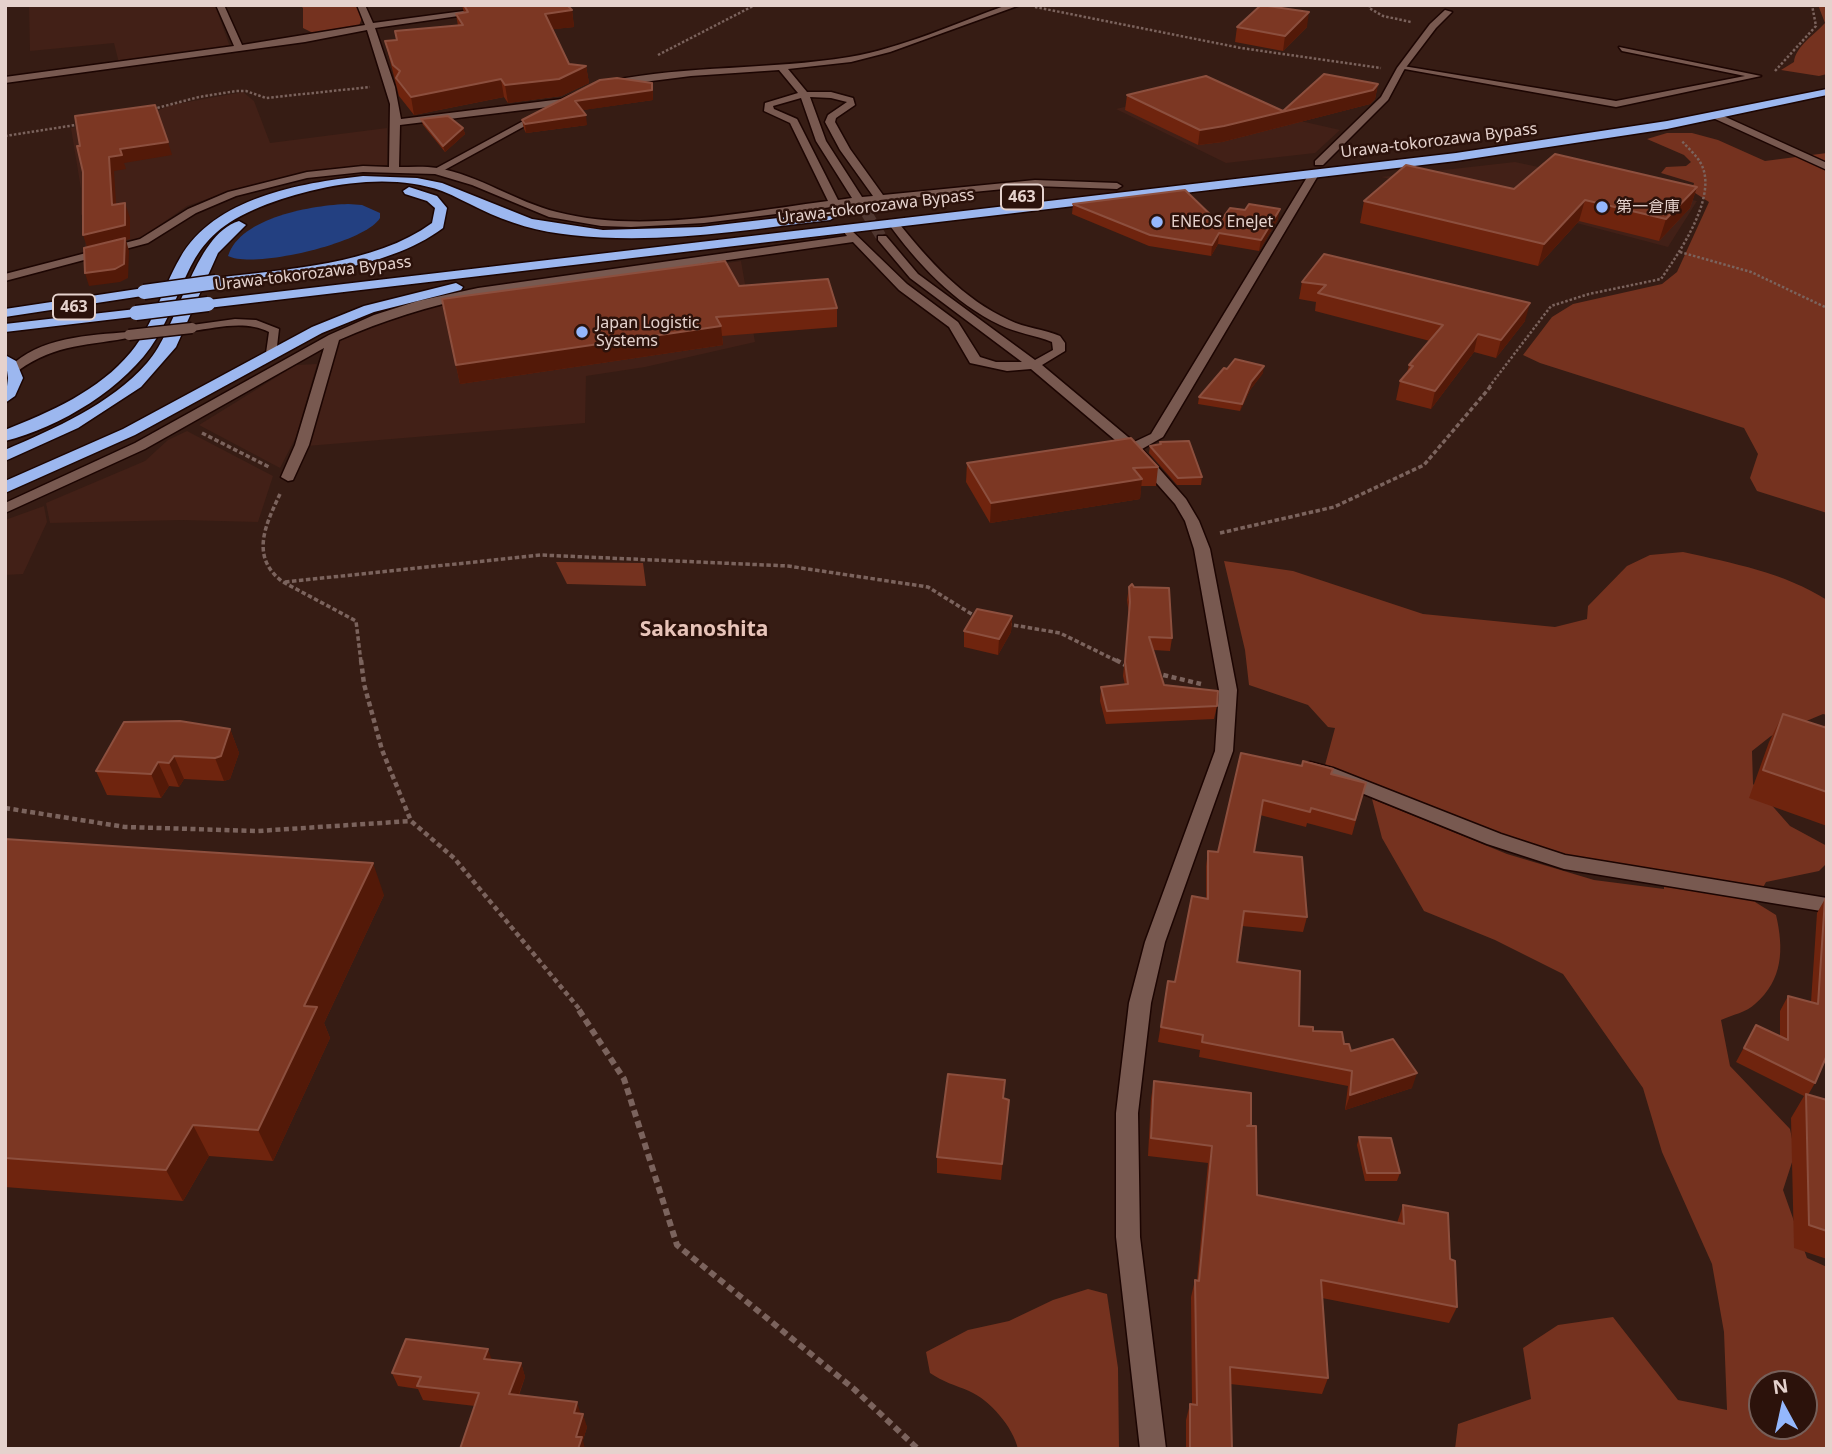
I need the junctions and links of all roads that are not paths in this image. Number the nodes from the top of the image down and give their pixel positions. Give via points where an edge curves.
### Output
1 (220, 5) edge
2 (361, 5) edge
3 (531, 5) edge
4 (1016, 5) edge
5 (1448, 12) dead end
6 (371, 26) junction
7 (239, 48) junction
8 (1622, 49) dead end
9 (781, 66) junction
10 (1402, 69) junction
11 (5, 80) edge
12 (1827, 80) edge
13 (598, 85) edge
14 (1827, 92) edge
15 (582, 93) edge
16 (805, 96) junction
17 (564, 102) junction
18 (1716, 116) junction
19 (397, 122) junction
20 (1827, 167) edge
21 (394, 168) junction
22 (1317, 168) junction
23 (436, 171) junction
24 (1118, 186) junction
25 (857, 198) tunnel mouth
26 (880, 198) junction
27 (972, 203) junction
28 (835, 204) junction
29 (893, 223) junction
30 (828, 231) junction
31 (851, 234) junction
32 (882, 238) tunnel mouth
33 (5, 278) edge
34 (212, 292) junction
35 (5, 314) edge
36 (5, 328) edge
37 (333, 338) junction
38 (272, 353) junction
39 (10, 364) edge
40 (1034, 365) junction
41 (5, 398) edge
42 (5, 436) edge
43 (1133, 448) junction
44 (5, 456) edge
45 (288, 477) road end
46 (5, 488) edge
47 (5, 509) edge
48 (1288, 764) edge
49 (1827, 905) edge
50 (1153, 1449) edge

1 - 7 street
2 - 6 street
3 - 6 street
4 - 9 street via 870,55
5 - 10 street
6 - 7 street
6 - 19 street
7 - 11 street
8 - 10 lane via 1757,76 1616,104
9 - 13 street
9 - 16 street
10 - 22 street via 1385,98
12 - 22 highway, Urawa-tokorozawa Bypass / 463 via 1658,116
14 - 18 highway, Urawa-tokorozawa Bypass / 463
15 - 17 street
16 - 25 street via 821,141
16 - 26 street via 850,100 830,122
16 - 28 street via 767,108 797,124
17 - 19 street
17 - 23 lane
18 - 20 lane
18 - 22 highway, Urawa-tokorozawa Bypass / 463 via 1584,140
19 - 21 street
21 - 23 street
21 - 33 street via 334,171 254,187 192,211 144,242
22 - 24 highway, Urawa-tokorozawa Bypass / 463
22 - 29 highway, Urawa-tokorozawa Bypass / 463
22 - 43 street via 1156,437
23 - 28 street via 553,215 601,223 677,222
24 - 26 street via 1035,183
24 - 27 highway, Urawa-tokorozawa Bypass / 463
26 - 28 street
27 - 34 highway, Urawa-tokorozawa Bypass / 463
27 - 42 highway via 623,234 533,224 444,188 412,181 305,190 247,208 204,234 186,254 148,339 126,368 64,411
29 - 31 highway, Urawa-tokorozawa Bypass / 463
29 - 40 street via 934,271 992,315 1006,324 1056,339 1059,351
30 - 31 highway, Urawa-tokorozawa Bypass / 463
30 - 34 highway, Urawa-tokorozawa Bypass / 463
30 - 38 highway via 431,292 343,318
31 - 37 street via 478,292 378,317
31 - 40 street via 903,288 954,325 975,359 1010,368
32 - 40 street via 902,265 927,287
34 - 35 highway, Urawa-tokorozawa Bypass / 463 via 144,295
34 - 36 highway, Urawa-tokorozawa Bypass / 463, bridge via 136,313
34 - 44 highway via 397,250 435,228 443,213 441,206 409,191 352,191 293,202 241,223 209,253 175,334 141,378 96,410
37 - 45 street via 302,446
37 - 47 street via 182,424
38 - 39 lane, bridge via 275,331 245,322 53,346
38 - 46 highway via 129,432
39 - 41 highway via 17,377
40 - 43 street
43 - 50 street via 1181,502 1199,535 1228,690 1230,752 1155,942 1129,1079 1128,1237
48 - 49 street via 1327,772 1564,862

